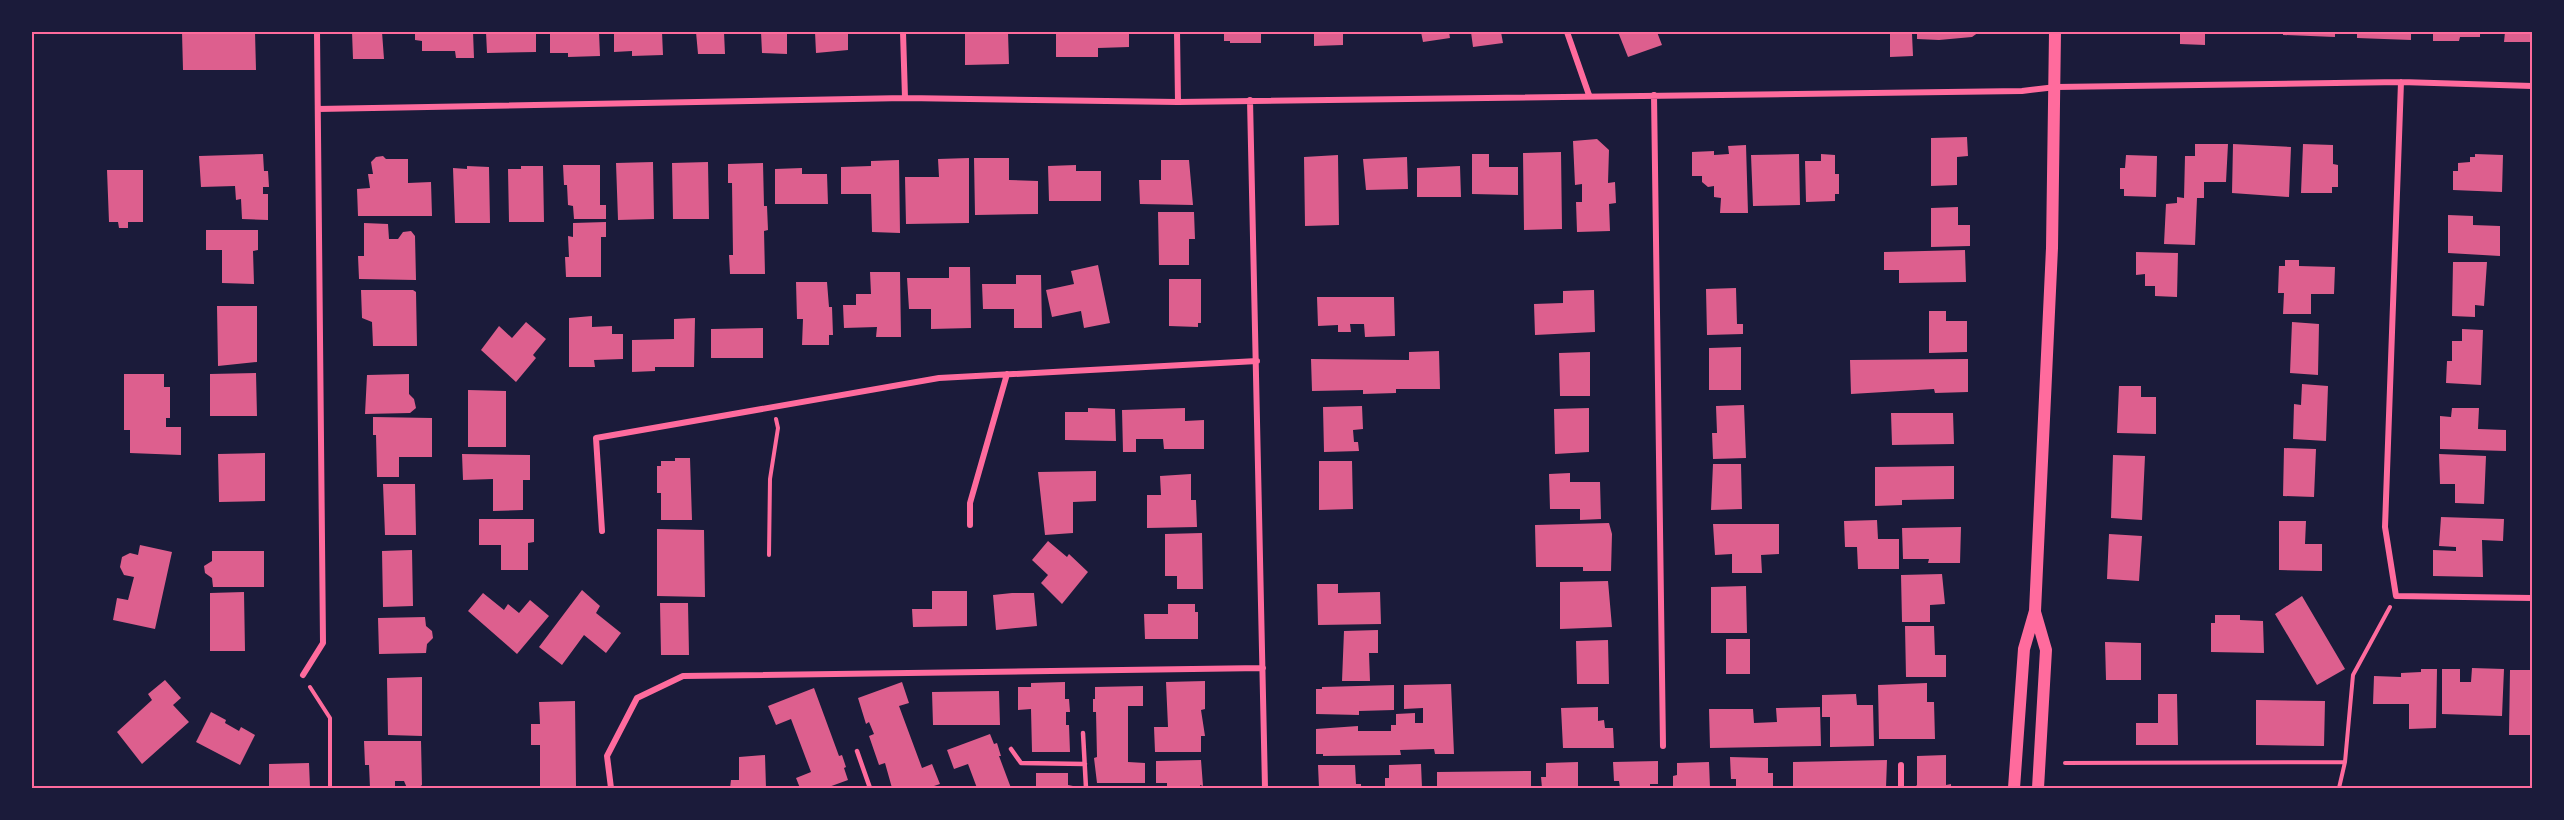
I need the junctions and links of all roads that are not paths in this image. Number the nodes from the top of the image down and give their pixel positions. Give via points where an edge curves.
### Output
1 (317, 32) edge
2 (903, 32) edge
3 (1177, 32) edge
4 (1567, 32) edge
5 (2055, 32) edge
6 (2401, 82) junction
7 (2532, 86) edge
8 (2056, 87) junction
9 (1588, 95) junction
10 (1654, 95) junction
11 (905, 98) junction
12 (1250, 100) junction
13 (1178, 102) junction
14 (318, 109) junction
15 (1257, 361) junction
16 (1007, 374) junction
17 (970, 525) dead end
18 (602, 531) dead end
19 (2532, 598) edge
20 (2035, 611) junction
21 (1263, 668) junction
22 (303, 675) road end
23 (1083, 733) dead end
24 (1662, 746) dead end
25 (1011, 749) dead end
26 (857, 751) dead end
27 (1085, 764) junction
28 (1901, 765) dead end
29 (611, 789) edge
30 (870, 789) edge
31 (1086, 789) edge
32 (1265, 789) edge
33 (1901, 789) edge
34 (2014, 789) edge
35 (2037, 789) edge

1 - 14 street
2 - 11 street
3 - 13 street
4 - 9 street
5 - 8 main road
6 - 7 street
6 - 8 street
6 - 19 street via 2385,527 2396,596
8 - 10 street via 2022,91
8 - 20 main road
9 - 10 street
9 - 12 street
10 - 24 street
11 - 13 street
11 - 14 street
12 - 13 street
12 - 15 street
14 - 22 street via 323,643
15 - 16 street
15 - 21 street
16 - 17 street via 970,503
16 - 18 street via 939,378 596,438
20 - 34 main road via 2024,649
20 - 35 main road via 2046,650
21 - 29 street via 683,676 636,698 607,756
21 - 32 street
23 - 27 lane
25 - 27 lane via 1021,763
26 - 30 lane
27 - 31 lane
28 - 33 street

